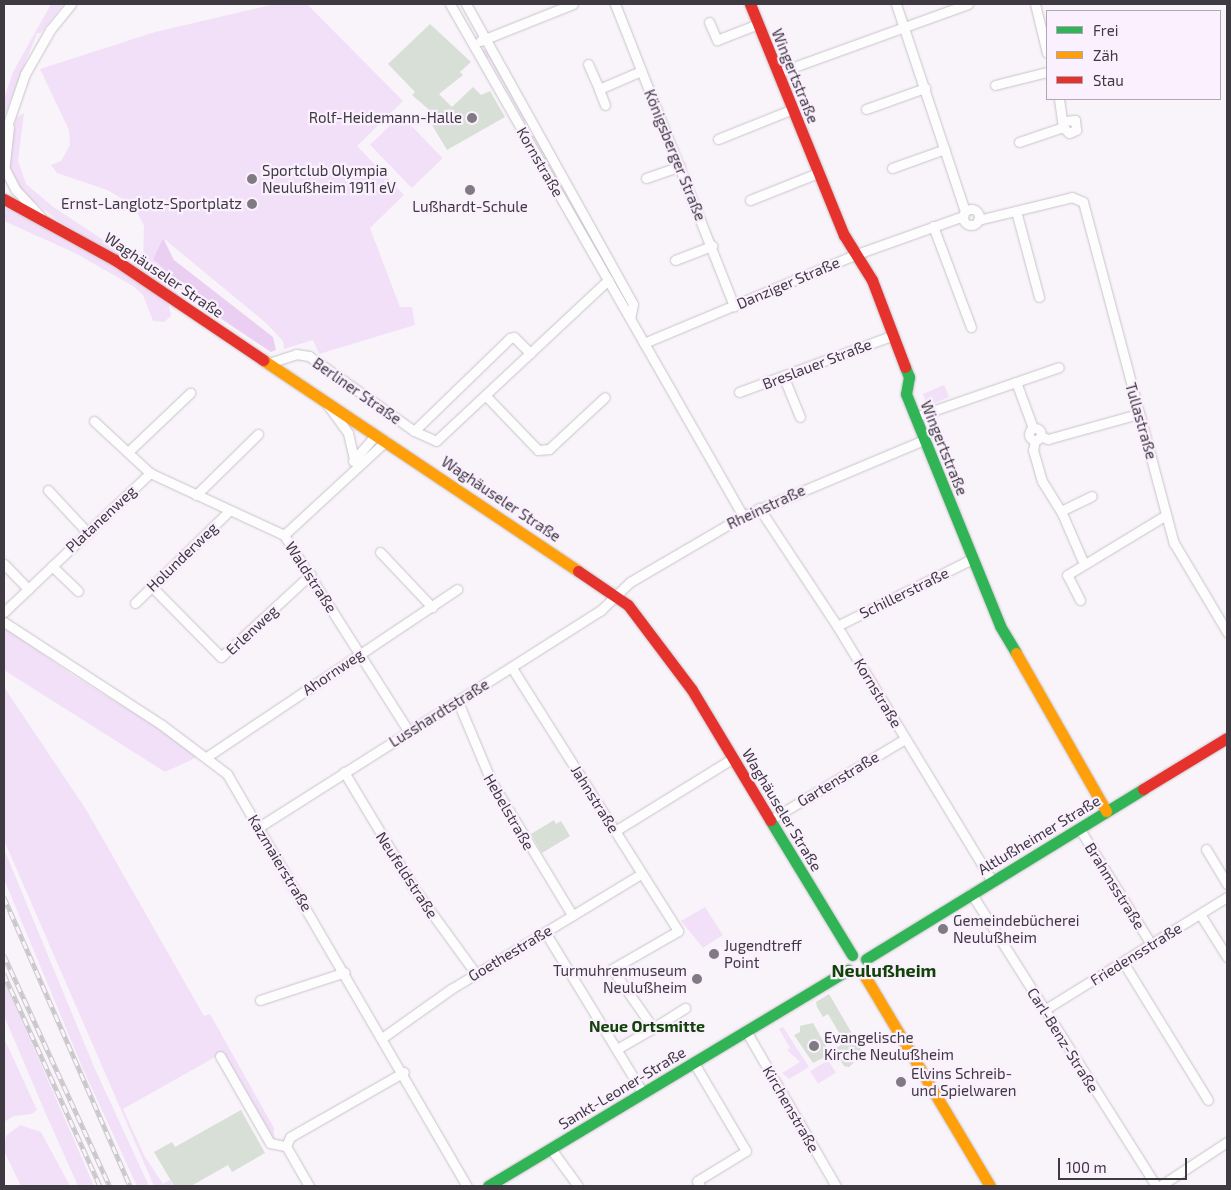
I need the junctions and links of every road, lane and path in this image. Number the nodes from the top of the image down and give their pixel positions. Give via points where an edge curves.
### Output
1 (71, 4) edge
2 (450, 4) edge
3 (466, 4) edge
4 (573, 4) edge
5 (615, 4) edge
6 (750, 4) edge
7 (896, 4) edge
8 (968, 4) edge
9 (1035, 4) edge
10 (562, 6) edge
11 (709, 22) dead end
12 (758, 24) junction
13 (903, 26) junction
14 (485, 39) junction
15 (473, 44) junction
16 (1046, 49) edge
17 (588, 64) dead end
18 (642, 71) junction
19 (780, 72) junction
20 (1046, 72) edge
21 (995, 85) dead end
22 (926, 88) junction
23 (599, 89) junction
24 (1059, 100) edge
25 (605, 105) dead end
26 (793, 108) junction
27 (866, 109) dead end
28 (9, 121) junction
29 (4, 135) edge
30 (718, 139) dead end
31 (1019, 142) dead end
32 (945, 149) junction
33 (680, 166) junction
34 (892, 168) dead end
35 (5, 170) edge
36 (818, 173) junction
37 (646, 178) dead end
38 (4, 199) edge
39 (750, 200) dead end
40 (1016, 211) junction
41 (964, 213) junction
42 (40, 216) junction
43 (933, 226) junction
44 (712, 246) junction
45 (857, 254) junction
46 (675, 260) dead end
47 (608, 280) junction
48 (1039, 298) dead end
49 (734, 306) junction
50 (630, 319) junction
51 (971, 327) dead end
52 (894, 335) junction
53 (644, 343) junction
54 (530, 354) junction
55 (269, 362) junction
56 (1059, 367) dead end
57 (784, 378) junction
58 (1016, 382) junction
59 (740, 392) dead end
60 (190, 393) dead end
61 (486, 396) junction
62 (605, 397) dead end
63 (322, 398) junction
64 (1138, 414) junction
65 (800, 417) dead end
66 (915, 417) junction
67 (94, 421) dead end
68 (414, 431) junction
69 (258, 434) dead end
70 (381, 438) junction
71 (1037, 438) junction
72 (926, 439) junction
73 (128, 452) junction
74 (354, 459) junction
75 (150, 473) junction
76 (346, 474) junction
77 (48, 490) dead end
78 (196, 495) junction
79 (1092, 496) dead end
80 (759, 508) junction
81 (229, 511) junction
82 (1061, 511) junction
83 (1166, 515) junction
84 (742, 516) junction
85 (88, 532) junction
86 (284, 534) junction
87 (380, 552) dead end
88 (972, 559) junction
89 (4, 564) edge
90 (1084, 564) junction
91 (52, 566) junction
92 (311, 574) junction
93 (152, 587) junction
94 (458, 588) dead end
95 (28, 589) junction
96 (78, 591) dead end
97 (617, 596) junction
98 (1080, 600) dead end
99 (135, 603) dead end
100 (432, 607) junction
101 (4, 612) edge
102 (4, 622) edge
103 (837, 626) junction
104 (1227, 632) edge
105 (359, 654) junction
106 (512, 668) junction
107 (458, 702) junction
108 (408, 732) junction
109 (1227, 738) edge
110 (905, 739) junction
111 (208, 756) junction
112 (733, 758) junction
113 (344, 772) junction
114 (1106, 811) junction
115 (770, 820) junction
116 (259, 827) junction
117 (1079, 828) junction
118 (615, 831) junction
119 (1206, 849) dead end
120 (641, 874) junction
121 (992, 880) junction
122 (1227, 884) edge
123 (971, 893) junction
124 (1227, 897) edge
125 (1200, 914) junction
126 (572, 915) junction
127 (545, 932) junction
128 (1151, 944) junction
129 (852, 955) junction
130 (1227, 957) edge
131 (866, 959) junction
132 (1123, 962) junction
133 (848, 970) junction
134 (345, 972) junction
135 (863, 973) junction
136 (476, 974) junction
137 (260, 1000) dead end
138 (685, 1008) dead end
139 (1044, 1010) junction
140 (653, 1028) junction
141 (746, 1031) junction
142 (382, 1038) junction
143 (617, 1049) junction
144 (220, 1056) dead end
145 (694, 1062) junction
146 (404, 1072) junction
147 (643, 1093) junction
148 (1208, 1100) dead end
149 (1227, 1142) edge
150 (286, 1143) junction
151 (551, 1148) junction
152 (309, 1186) edge
153 (468, 1186) edge
154 (488, 1186) edge
155 (578, 1186) edge
156 (700, 1186) edge
157 (836, 1186) edge
158 (990, 1186) edge
159 (1156, 1186) edge
160 (1160, 1186) edge

1 - 28 street via 36,53
2 - 15 street, Kornstraße
3 - 14 street, Kornstraße
4 - 10 street
5 - 18 street, Königsberger Straße
6 - 12 street, Wingertstraße
7 - 13 street
8 - 13 street
9 - 16 street
10 - 14 street
11 - 12 street via 717,40
12 - 19 street, Wingertstraße
13 - 19 street
13 - 22 street
14 - 15 street
14 - 50 street, Kornstraße via 633,304
15 - 47 street, Kornstraße
17 - 23 street
18 - 23 street
18 - 33 street, Königsberger Straße
19 - 26 street, Wingertstraße
20 - 21 street
22 - 27 street
22 - 32 street
23 - 25 street
24 - 31 street via 1064,124
26 - 30 street
26 - 36 street, Wingertstraße
28 - 29 street
28 - 35 street
32 - 34 street
32 - 41 street
33 - 37 street
33 - 44 street, Königsberger Straße
35 - 42 street via 15,189
36 - 39 street
36 - 45 street, Wingertstraße via 844,235
38 - 42 street, Waghäuseler Straße
40 - 41 street via 978,220 976,210
40 - 48 street
40 - 64 street, Tullastraße via 1081,199
41 - 43 street, Danziger Straße
42 - 55 street, Waghäuseler Straße via 115,260
43 - 45 street, Danziger Straße
43 - 51 street
44 - 46 street
44 - 49 street, Königsberger Straße
45 - 49 street, Danziger Straße
45 - 52 street, Wingertstraße
47 - 50 street, Kornstraße
47 - 54 street, Berliner Straße
49 - 53 street, Danziger Straße
50 - 53 street, Kornstraße
52 - 57 street, Breslauer Straße
52 - 66 street, Wingertstraße via 909,377 906,394
53 - 84 street, Kornstraße
54 - 61 street, Berliner Straße
54 - 68 street, Berliner Straße via 514,337 510,338
55 - 63 street, Waghäuseler Straße
55 - 68 street, Berliner Straße via 296,354 309,356
56 - 58 street
57 - 59 street, Breslauer Straße
57 - 65 street
58 - 66 street
58 - 71 street via 1033,428 1039,430
60 - 73 street
61 - 62 street via 538,450 549,449
61 - 68 street, Berliner Straße via 436,441
63 - 70 street, Waghäuseler Straße
63 - 74 street via 348,432
64 - 71 street via 1048,439
64 - 83 street, Tullastraße
66 - 72 street, Wingertstraße
67 - 73 street, Waldstraße
69 - 78 street
70 - 74 street
70 - 76 street
70 - 97 street, Waghäuseler Straße
71 - 82 street via 1032,450 1042,481
72 - 80 street, Rheinstraße
72 - 88 street, Wingertstraße
73 - 75 street, Waldstraße
74 - 76 street
75 - 78 street, Waldstraße
75 - 85 street, Platanenweg
76 - 86 street
77 - 85 street
78 - 81 street, Waldstraße
79 - 82 street
80 - 84 street, Rheinstraße
80 - 103 street, Kornstraße
81 - 86 street, Waldstraße
81 - 93 street, Holunderweg
82 - 90 street
83 - 90 street
83 - 104 street, Tullastraße via 1180,557
84 - 97 street, Rheinstraße via 630,582
85 - 91 street, Platanenweg
86 - 92 street, Waldstraße
87 - 100 street
88 - 103 street, Schillerstraße
88 - 114 street, Wingertstraße via 1000,626
89 - 95 street
90 - 98 street via 1068,575
91 - 95 street, Platanenweg
91 - 96 street, Platanenweg
92 - 93 street, Erlenweg via 221,657
92 - 105 street, Waldstraße
93 - 99 street, Holunderweg
94 - 100 street, Ahornweg
95 - 101 street, Platanenweg
97 - 106 street, Lusshardtstraße via 600,611
97 - 112 street, Waghäuseler Straße via 657,640
100 - 105 street, Ahornweg
102 - 111 street, Kazmaierstraße
103 - 110 street, Kornstraße
105 - 108 street, Waldstraße
105 - 111 street, Ahornweg
106 - 107 street, Lusshardtstraße
106 - 118 street, Jahnstraße
107 - 108 street, Lusshardtstraße
107 - 126 street, Hebelstraße via 491,781
108 - 113 street, Lusshardtstraße
109 - 114 street, Altlußheimer Straße
110 - 115 street, Gartenstraße
110 - 121 street, Kornstraße
111 - 116 street, Kazmaierstraße via 227,774
112 - 115 street, Waghäuseler Straße
112 - 118 street
113 - 116 street, Lusshardtstraße
113 - 136 street, Neufeldstraße via 414,890
114 - 117 street, Altlußheimer Straße
115 - 129 street, Waghäuseler Straße
116 - 134 street, Kazmaierstraße
117 - 121 street, Altlußheimer Straße
117 - 128 street, Brahmsstraße
118 - 120 street, Jahnstraße
119 - 122 street
120 - 126 street, Goethestraße
120 - 140 street, Jahnstraße via 678,931 612,969
121 - 123 street, Altlußheimer Straße
123 - 131 street, Altlußheimer Straße
123 - 139 street, Carl-Benz-Straße
124 - 125 street, Friedensstraße
125 - 128 street, Friedensstraße
125 - 130 street
126 - 127 street, Goethestraße
127 - 136 street, Goethestraße
127 - 143 street
128 - 132 street, Friedensstraße
129 - 131 street
129 - 133 street via 847,963
131 - 135 street via 867,967
132 - 139 street, Friedensstraße
132 - 148 street
133 - 135 street
133 - 141 street, Sankt-Leoner-Straße
134 - 137 street
134 - 142 street, Kazmaierstraße
135 - 158 street
136 - 142 street, Goethestraße
138 - 140 street
139 - 159 street, Carl-Benz-Straße
140 - 143 street
141 - 145 street, Sankt-Leoner-Straße
141 - 157 street, Kirchenstraße
142 - 146 street, Kazmaierstraße
143 - 147 street
144 - 150 street via 270,1142
145 - 147 street, Sankt-Leoner-Straße
145 - 156 street via 746,1151 697,1181
146 - 150 street
146 - 153 street, Kazmaierstraße
147 - 151 street, Sankt-Leoner-Straße
149 - 160 street
150 - 152 street
151 - 154 street, Sankt-Leoner-Straße
151 - 155 street

